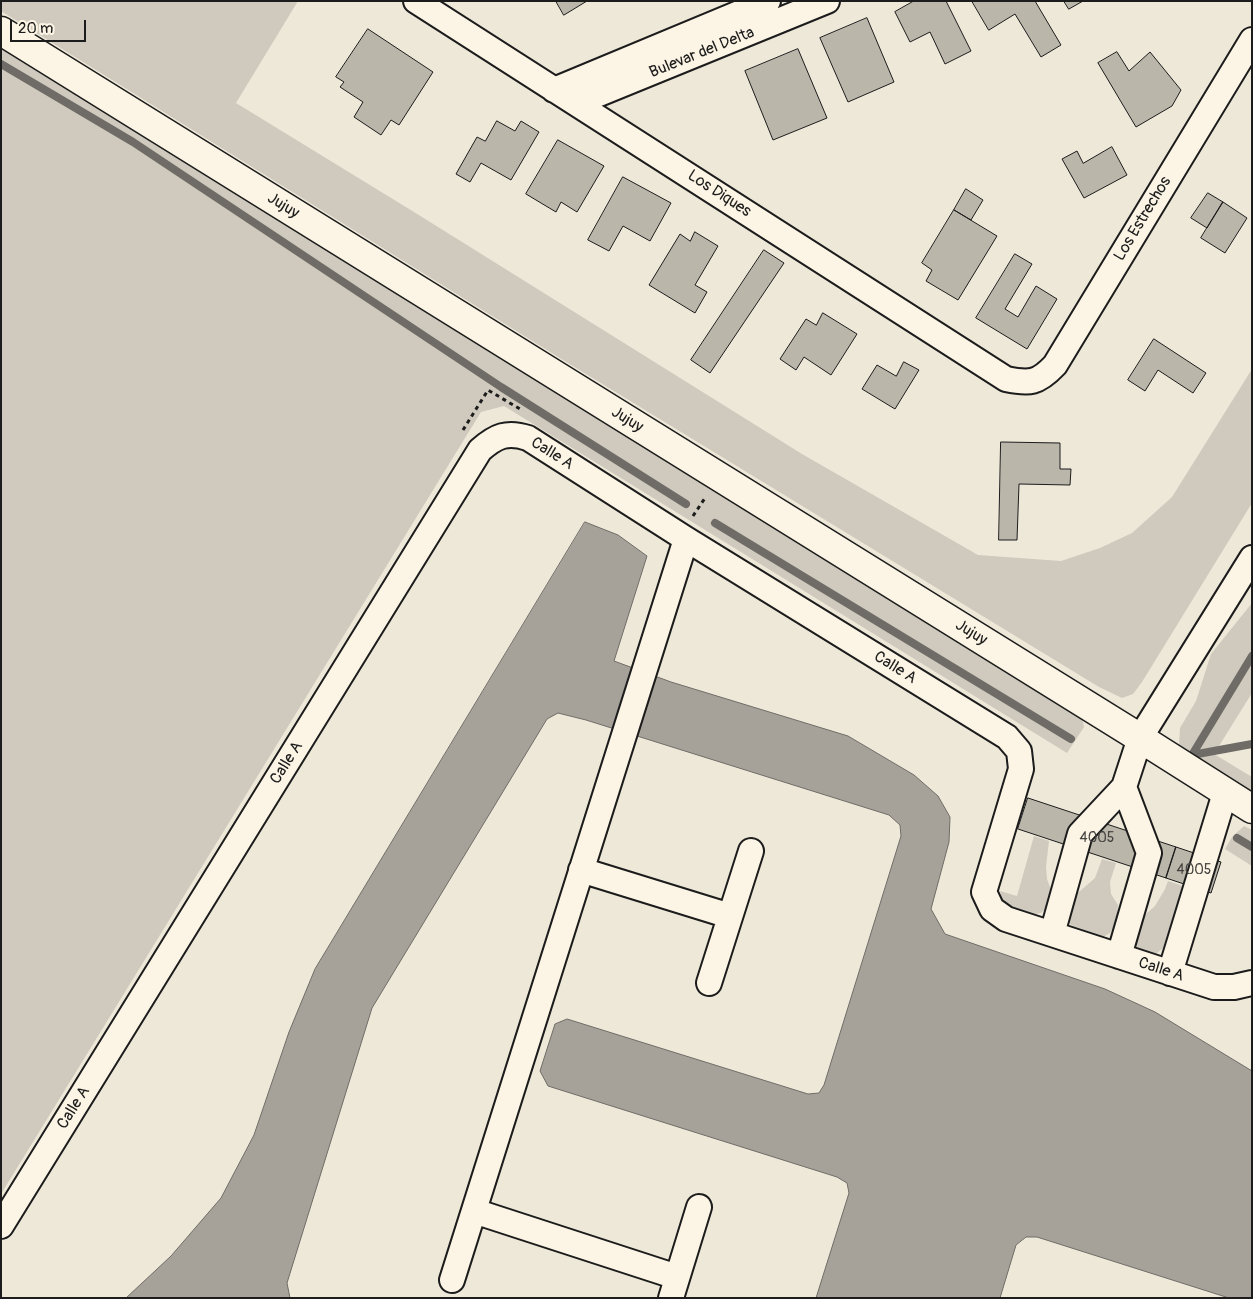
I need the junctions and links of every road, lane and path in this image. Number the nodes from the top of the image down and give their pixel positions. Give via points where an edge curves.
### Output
1 (416, 1) edge
2 (768, 1) edge
3 (828, 1) edge
4 (1, 31) edge
5 (1252, 40) edge
6 (554, 90) junction
7 (576, 103) junction
8 (1023, 383) joint
9 (686, 538) junction
10 (1252, 558) edge
11 (1140, 738) junction
12 (1124, 787) junction
13 (1225, 792) junction
14 (1252, 809) edge
15 (751, 851) dead end
16 (581, 870) junction
17 (730, 916) junction
18 (1052, 934) junction
19 (1119, 956) junction
20 (1170, 972) junction
21 (709, 982) dead end
22 (1252, 983) edge
23 (699, 1206) dead end
24 (474, 1211) junction
25 (1, 1226) edge
26 (452, 1280) dead end
27 (674, 1288) edge

1 - 6 street, Los Diques
2 - 6 street, Bulevar del Delta
3 - 7 street, Bulevar del Delta
4 - 11 street, Jujuy
5 - 8 street, Los Estrechos via 1055,364 1044,377
6 - 7 street, Los Diques
7 - 8 street, Los Diques via 1006,378
9 - 16 street
9 - 18 street, Calle A via 1007,738 1019,751 1021,769 984,892 992,909 1006,919
9 - 25 street, Calle A via 528,438 514,434 501,436 480,450
10 - 11 street
11 - 12 street
11 - 13 street, Jujuy
12 - 18 street via 1080,834
12 - 19 street via 1149,853
13 - 14 street, Jujuy
13 - 20 street
15 - 17 street
16 - 17 street
16 - 24 street
17 - 21 street
18 - 19 street, Calle A
19 - 20 street, Calle A
20 - 22 street, Calle A via 1214,987
23 - 27 street
24 - 26 street
24 - 27 street

